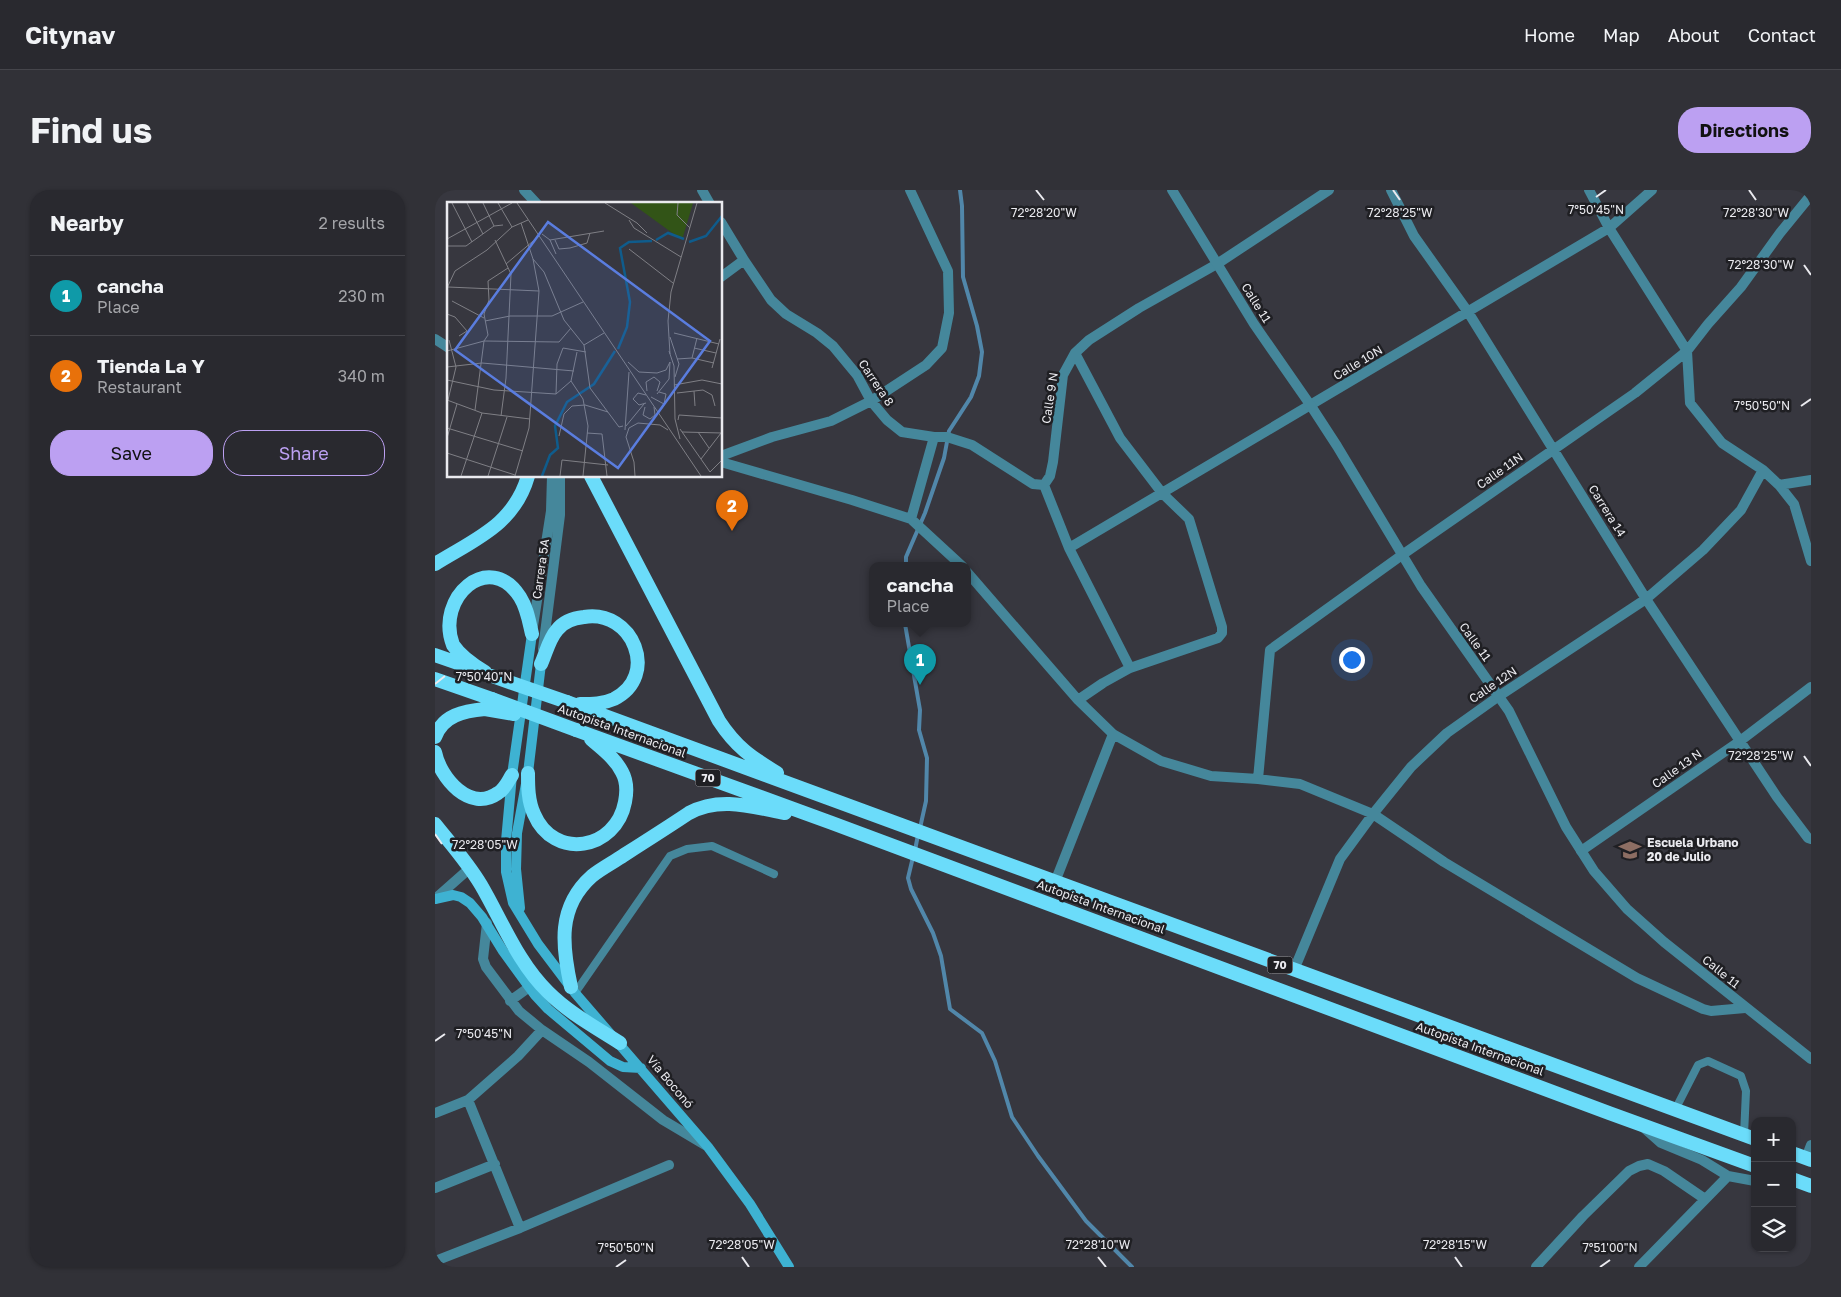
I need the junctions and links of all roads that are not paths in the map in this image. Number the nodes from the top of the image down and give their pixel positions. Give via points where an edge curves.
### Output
1 (524, 190) edge
2 (702, 190) edge
3 (910, 190) edge
4 (1172, 190) edge
5 (1329, 190) edge
6 (1391, 190) edge
7 (1589, 190) edge
8 (1652, 190) edge
9 (1811, 194) edge
10 (535, 202) edge
11 (709, 202) edge
12 (723, 225) edge
13 (1609, 228) junction
14 (744, 260) junction
15 (1217, 264) junction
16 (723, 276) edge
17 (1468, 312) junction
18 (435, 338) edge
19 (447, 347) edge
20 (1687, 350) junction
21 (1075, 353) junction
22 (871, 402) junction
23 (1311, 406) junction
24 (934, 437) junction
25 (1552, 449) junction
26 (723, 455) edge
27 (723, 463) edge
28 (1763, 470) junction
29 (527, 478) edge
30 (552, 478) edge
31 (560, 478) edge
32 (592, 478) edge
33 (1811, 480) edge
34 (1779, 484) junction
35 (1044, 485) junction
36 (1162, 493) junction
37 (911, 519) junction
38 (1069, 548) junction
39 (1402, 555) junction
40 (1811, 561) edge
41 (958, 562) edge
42 (435, 564) edge
43 (971, 577) edge
44 (1646, 599) junction
45 (532, 634) junction
46 (435, 656) edge
47 (541, 664) junction
48 (1131, 668) junction
49 (489, 674) junction
50 (435, 679) edge
51 (1811, 687) edge
52 (1499, 696) junction
53 (1078, 700) junction
54 (570, 703) junction
55 (489, 704) junction
56 (580, 732) junction
57 (1113, 734) junction
58 (435, 738) edge
59 (1740, 741) junction
60 (435, 752) edge
61 (528, 773) junction
62 (512, 774) junction
63 (1258, 779) junction
64 (805, 790) junction
65 (1373, 814) junction
66 (832, 823) junction
67 (435, 824) edge
68 (1811, 839) edge
69 (1581, 851) junction
70 (470, 868) junction
71 (774, 874) dead end
72 (1055, 882) junction
73 (435, 899) edge
74 (523, 921) junction
75 (487, 924) junction
76 (1294, 970) junction
77 (528, 988) junction
78 (573, 990) junction
79 (510, 1001) junction
80 (1745, 1008) junction
81 (542, 1030) junction
82 (620, 1043) junction
83 (1811, 1060) edge
84 (641, 1068) junction
85 (468, 1100) junction
86 (1675, 1110) junction
87 (435, 1113) edge
88 (1641, 1125) junction
89 (1750, 1137) edge
90 (708, 1146) junction
91 (1796, 1153) edge
92 (1809, 1155) edge
93 (495, 1164) junction
94 (669, 1165) dead end
95 (1751, 1165) edge
96 (1727, 1176) junction
97 (1751, 1180) edge
98 (1796, 1180) edge
99 (1811, 1186) edge
100 (435, 1188) edge
101 (1705, 1198) junction
102 (520, 1228) junction
103 (435, 1261) edge
104 (789, 1267) edge
105 (1536, 1267) edge
106 (1639, 1267) edge

1 - 10 street
2 - 11 street
3 - 22 street via 948,271 949,313 942,348 925,365
4 - 15 street, Calle 11
5 - 15 street, Calle 9 N
6 - 17 street, Carrera 14 via 1414,236
7 - 13 street
8 - 13 street, Calle 10N
9 - 20 street, Calle 11N via 1741,287
12 - 14 street, Carrera 8
13 - 17 street, Calle 10N
13 - 20 street
14 - 16 street
14 - 22 street, Carrera 8 via 771,300 833,346 857,375
15 - 21 street, Calle 9 N via 1139,308 1089,340
15 - 23 street, Calle 11
17 - 23 street, Calle 10N
17 - 25 street, Carrera 14
18 - 19 street
20 - 25 street, Calle 11N via 1635,392
20 - 28 street via 1690,403 1722,444
21 - 35 street, Calle 9 N via 1063,375 1053,462
21 - 36 street via 1120,438
22 - 24 street, Carrera 8 via 902,432
22 - 26 street via 831,421
23 - 36 street, Calle 10N
23 - 39 street, Calle 11
24 - 35 street, Carrera 8 via 972,444 1033,484
24 - 37 street
25 - 39 street, Calle 11N
25 - 44 street, Carrera 14
27 - 37 street
28 - 34 street
28 - 44 street, Calle 12N via 1741,510 1703,550
29 - 42 highway via 520,498 506,517
30 - 45 street, Carrera 5A via 551,511
31 - 47 street, Carrera 5A via 561,515
32 - 64 highway via 727,733 752,757
33 - 34 street
34 - 40 street via 1794,504
35 - 38 street
36 - 38 street, Calle 10N
36 - 48 street via 1189,519 1222,633 1218,638
37 - 41 street
38 - 48 street
39 - 52 street, Calle 11
39 - 63 street, Calle 11N via 1270,650
43 - 53 street
44 - 52 street, Calle 12N
44 - 59 street, Carrera 14
45 - 49 highway via 523,602 508,585 481,577 457,588 445,610 446,632 461,655
45 - 62 main road, Vía Boconó
46 - 49 highway, Autopista Internacional / 70
47 - 54 highway via 554,634 569,621 597,617 626,630 637,658 636,673 629,685 622,694 609,700
47 - 61 main road, Vía Boconó
48 - 53 street
49 - 54 highway, Autopista Internacional / 70, bridge
50 - 55 highway, Autopista Internacional / 70
51 - 59 street, Calle 13 N
52 - 65 street, Calle 12N via 1447,733 1411,768
52 - 69 street, Calle 11
53 - 57 street
54 - 64 highway, Autopista Internacional / 70
55 - 56 highway, Autopista Internacional / 70, bridge
55 - 58 highway via 452,717 441,725
56 - 61 highway via 613,758 625,780 622,813 603,837 586,844 570,844 548,834 533,813
56 - 66 highway, Autopista Internacional / 70
57 - 63 street via 1161,761 1211,776
57 - 72 street
59 - 68 street, Carrera 14 via 1777,797
59 - 69 street, Calle 13 N
60 - 62 highway via 448,780 471,798 484,799 498,793
61 - 74 main road, Vía Boconó via 516,848
62 - 74 main road, Vía Boconó via 506,872 513,903
63 - 65 street via 1300,784
64 - 72 highway, Autopista Internacional / 70
65 - 76 street, Calle 12N via 1340,858
65 - 80 street via 1444,862 1637,978 1703,1009
66 - 78 highway via 730,804 705,806 689,813 597,873 580,888 569,909 564,934 564,952
66 - 88 highway, Autopista Internacional / 70
67 - 70 highway
69 - 80 street, Calle 11 via 1627,909
70 - 73 street
70 - 82 highway via 536,979 567,1008
71 - 78 lane via 712,846 687,849 670,856
72 - 76 highway, Autopista Internacional / 70
73 - 75 main road via 451,895 461,897
74 - 78 main road, Vía Boconó
75 - 77 main road
75 - 79 street via 483,959
76 - 86 highway, Autopista Internacional / 70
77 - 79 street
77 - 84 main road via 610,1061
78 - 82 main road, Vía Boconó
79 - 81 street
80 - 83 street, Calle 11
81 - 85 street
81 - 90 street via 663,1120
82 - 84 main road, Vía Boconó
84 - 90 main road, Vía Boconó
85 - 87 street
85 - 93 street
86 - 89 highway, Autopista Internacional / 70
86 - 89 lane via 1698,1065 1708,1061 1741,1076 1746,1091
88 - 95 highway, Autopista Internacional / 70
88 - 96 street via 1661,1143 1702,1160
90 - 104 main road, Vía Boconó via 750,1204
91 - 92 highway
93 - 100 street
93 - 102 street
94 - 102 street
96 - 97 street
96 - 101 street
98 - 99 highway
101 - 105 street via 1663,1171 1648,1164 1639,1166 1629,1171 1583,1216
101 - 106 street
102 - 103 street

